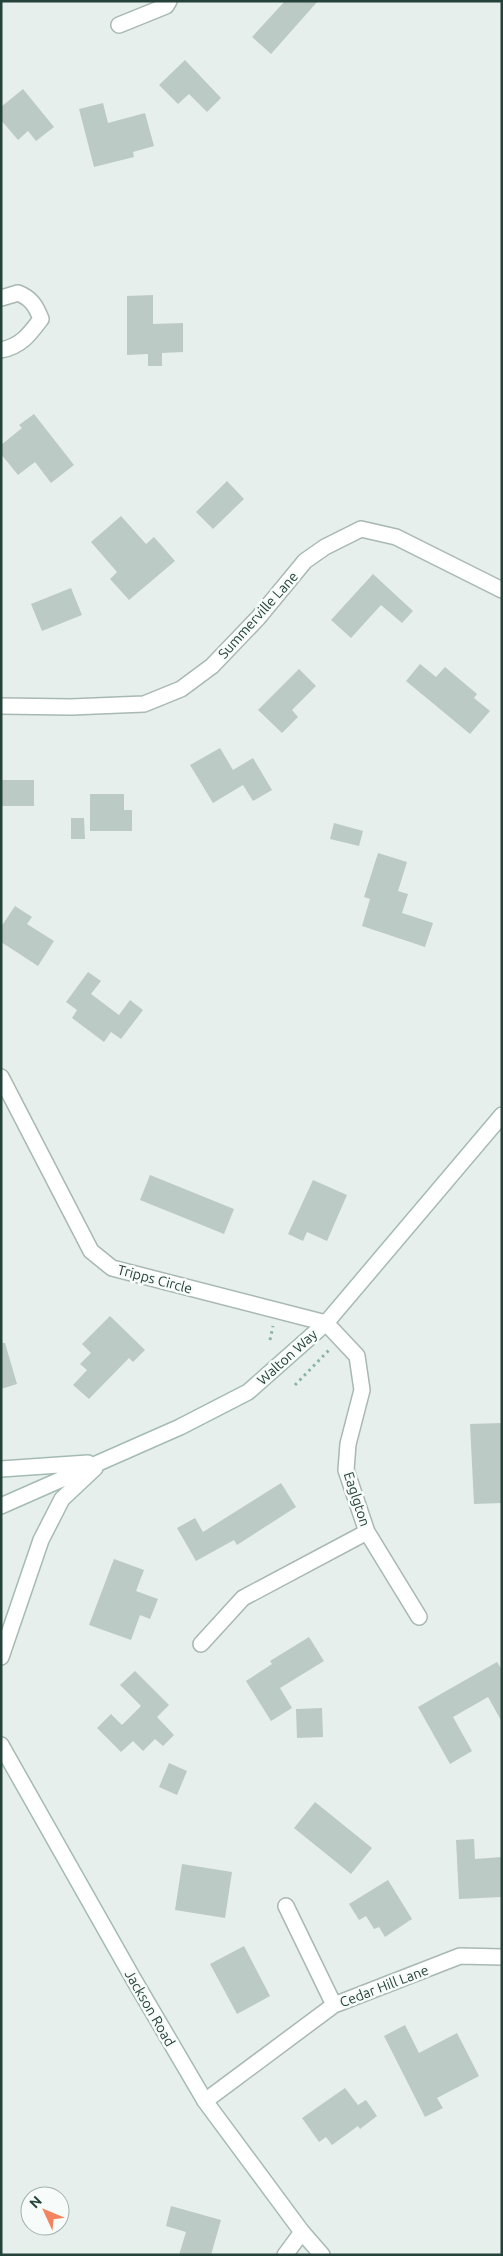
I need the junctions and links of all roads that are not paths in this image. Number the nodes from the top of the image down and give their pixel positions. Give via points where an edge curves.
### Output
1 (169, 1) edge
2 (119, 25) dead end
3 (1, 298) edge
4 (1, 350) edge
5 (502, 590) edge
6 (1, 706) edge
7 (1, 1077) edge
8 (502, 1115) edge
9 (326, 1323) junction
10 (102, 1462) junction
11 (1, 1469) edge
12 (1, 1506) edge
13 (367, 1532) junction
14 (419, 1617) dead end
15 (201, 1644) dead end
16 (1, 1657) edge
17 (1, 1745) edge
18 (286, 1906) dead end
19 (502, 1957) edge
20 (334, 2005) junction
21 (205, 2101) junction
22 (302, 2232) junction
23 (285, 2255) edge
24 (322, 2255) edge

1 - 2 street via 166,6
3 - 4 street via 18,293 27,296 41,319 15,347
5 - 6 street, Summerville Lane via 396,537 362,528 306,561 212,666 180,689 144,704
7 - 9 street, Tripps Circle via 91,1250 112,1268
8 - 9 street, Walton Way
9 - 10 street, Walton Way via 248,1392
9 - 13 street, Eaglgton via 357,1356 362,1390 348,1444 346,1470
10 - 11 street
10 - 12 street, Walton Way
10 - 16 street via 62,1499 41,1540
13 - 14 street, Eaglgton
13 - 15 street via 243,1598
17 - 21 street, Jackson Road
18 - 20 street
19 - 20 street, Cedar Hill Lane via 460,1956
20 - 21 street, Cedar Hill Lane
21 - 22 street, Jackson Road
22 - 23 street
22 - 24 street, Jackson Road

